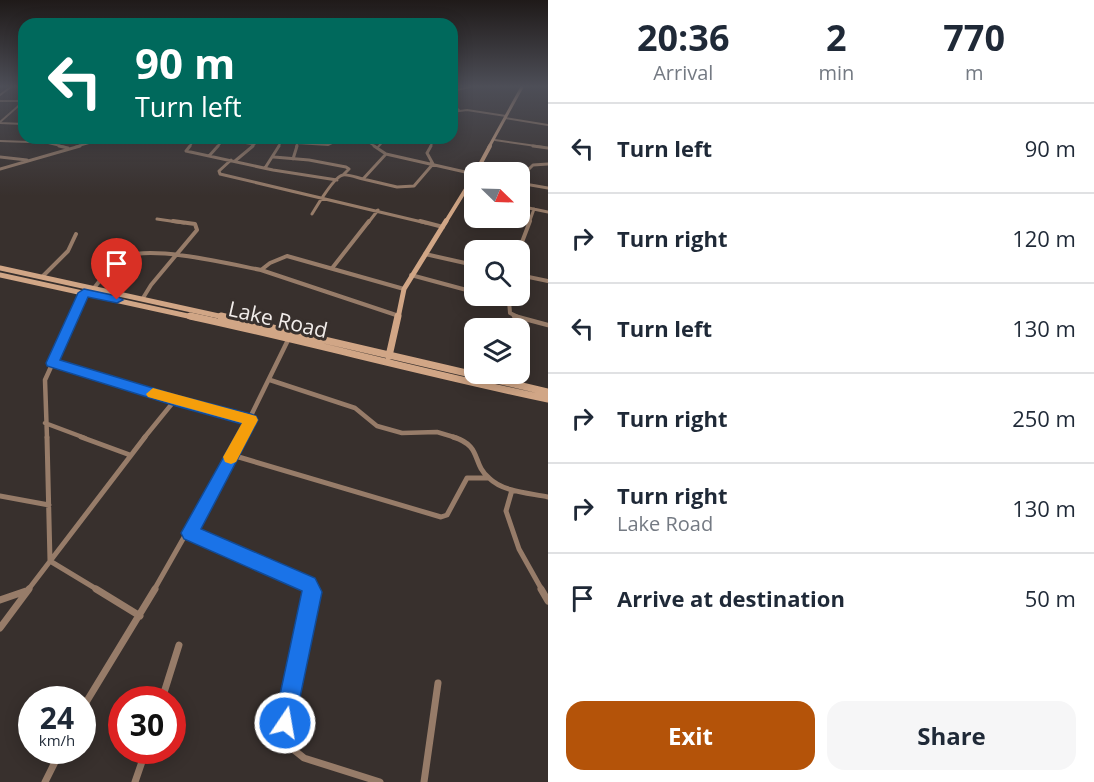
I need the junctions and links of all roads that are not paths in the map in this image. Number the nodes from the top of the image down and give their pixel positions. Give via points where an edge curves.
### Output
1 (503, 123) edge
2 (495, 140) junction
3 (0, 141) edge
4 (18, 141) edge
5 (54, 144) edge
6 (85, 144) edge
7 (190, 144) edge
8 (220, 144) edge
9 (253, 144) edge
10 (280, 144) edge
11 (297, 144) edge
12 (373, 144) edge
13 (381, 144) edge
14 (432, 144) edge
15 (378, 147) junction
16 (71, 148) junction
17 (548, 148) edge
18 (386, 154) junction
19 (209, 156) junction
20 (0, 157) edge
21 (273, 157) junction
22 (293, 159) junction
23 (233, 160) junction
24 (28, 161) junction
25 (482, 162) edge
26 (433, 164) junction
27 (548, 164) edge
28 (530, 167) edge
29 (265, 168) junction
30 (0, 169) edge
31 (464, 171) edge
32 (343, 175) junction
33 (363, 179) junction
34 (337, 180) junction
35 (530, 185) edge
36 (548, 188) edge
37 (464, 194) edge
38 (322, 197) junction
39 (530, 208) edge
40 (534, 209) junction
41 (378, 210) junction
42 (548, 212) edge
43 (312, 214) dead end
44 (157, 219) dead end
45 (443, 227) junction
46 (76, 234) dead end
47 (523, 240) edge
48 (425, 254) junction
49 (174, 257) junction
50 (464, 263) edge
51 (333, 267) junction
52 (0, 268) edge
53 (261, 270) junction
54 (0, 275) edge
55 (411, 275) junction
56 (42, 277) junction
57 (530, 277) edge
58 (548, 281) edge
59 (94, 288) junction
60 (404, 289) junction
61 (464, 289) edge
62 (84, 293) junction
63 (143, 298) junction
64 (510, 306) edge
65 (399, 316) junction
66 (548, 325) edge
67 (289, 339) junction
68 (389, 356) junction
69 (52, 363) junction
70 (270, 380) junction
71 (548, 392) edge
72 (548, 399) edge
73 (176, 400) junction
74 (251, 420) junction
75 (45, 423) junction
76 (130, 455) junction
77 (232, 455) junction
78 (488, 478) junction
79 (512, 490) junction
80 (0, 496) edge
81 (548, 497) edge
82 (49, 505) junction
83 (190, 533) junction
84 (50, 561) junction
85 (27, 590) junction
86 (0, 600) edge
87 (548, 601) edge
88 (140, 616) junction
89 (0, 628) edge
90 (179, 645) dead end
91 (438, 683) dead end
92 (166, 686) edge
93 (96, 687) edge
94 (54, 764) edge
95 (141, 764) edge
96 (45, 782) edge
97 (135, 782) edge
98 (380, 782) edge
99 (424, 782) edge

1 - 2 main road
2 - 17 street
2 - 25 main road
3 - 4 street
5 - 16 street
6 - 16 street
7 - 19 street via 185,150
8 - 19 street
9 - 23 street
10 - 21 street
11 - 22 street
12 - 15 street
13 - 15 street
14 - 26 street via 428,153
15 - 18 street
16 - 24 street
18 - 26 street
18 - 33 street
19 - 23 street
20 - 24 street
21 - 22 street
21 - 29 street
22 - 32 street via 346,167 349,169
23 - 29 street
23 - 38 street via 220,174
24 - 30 street
26 - 31 street
26 - 33 street via 410,188
27 - 28 street
29 - 34 street
32 - 33 street
32 - 34 street
34 - 38 street
35 - 36 street
37 - 45 main road
38 - 41 street
38 - 43 street
39 - 40 street
40 - 42 street
40 - 47 street
41 - 45 street
41 - 51 street
44 - 49 street via 197,227
45 - 48 main road
46 - 56 street via 71,248
48 - 50 street
48 - 55 main road
49 - 53 street
49 - 59 street via 130,255 120,260
49 - 63 street
51 - 53 street via 287,256
51 - 60 street
52 - 56 main road, Lake Road
53 - 65 street
54 - 62 main road, Lake Road
55 - 60 main road
55 - 61 street
56 - 59 main road, Lake Road
57 - 58 street
59 - 63 main road, Lake Road
60 - 65 main road
62 - 67 main road, Lake Road
62 - 69 street
63 - 68 main road, Lake Road
64 - 66 street via 513,316
65 - 68 main road
67 - 70 street
67 - 72 main road, Lake Road
68 - 71 main road, Lake Road
69 - 73 street
69 - 75 street via 45,380
70 - 74 street
70 - 78 street via 355,408 377,426 402,433 437,432 460,439 470,444
73 - 74 street
73 - 76 street
74 - 77 street
75 - 76 street
75 - 82 street
76 - 84 street
77 - 78 street via 441,517 447,515 467,478
77 - 83 street
78 - 79 street
79 - 81 street
79 - 87 street via 506,511 519,549
80 - 82 street
82 - 84 street
83 - 88 street
83 - 98 street via 309,584 313,592 285,723 289,746 304,758
84 - 85 street
84 - 88 street
85 - 86 street
85 - 89 street
88 - 93 street
90 - 92 street
91 - 99 street
94 - 96 street
95 - 97 street

